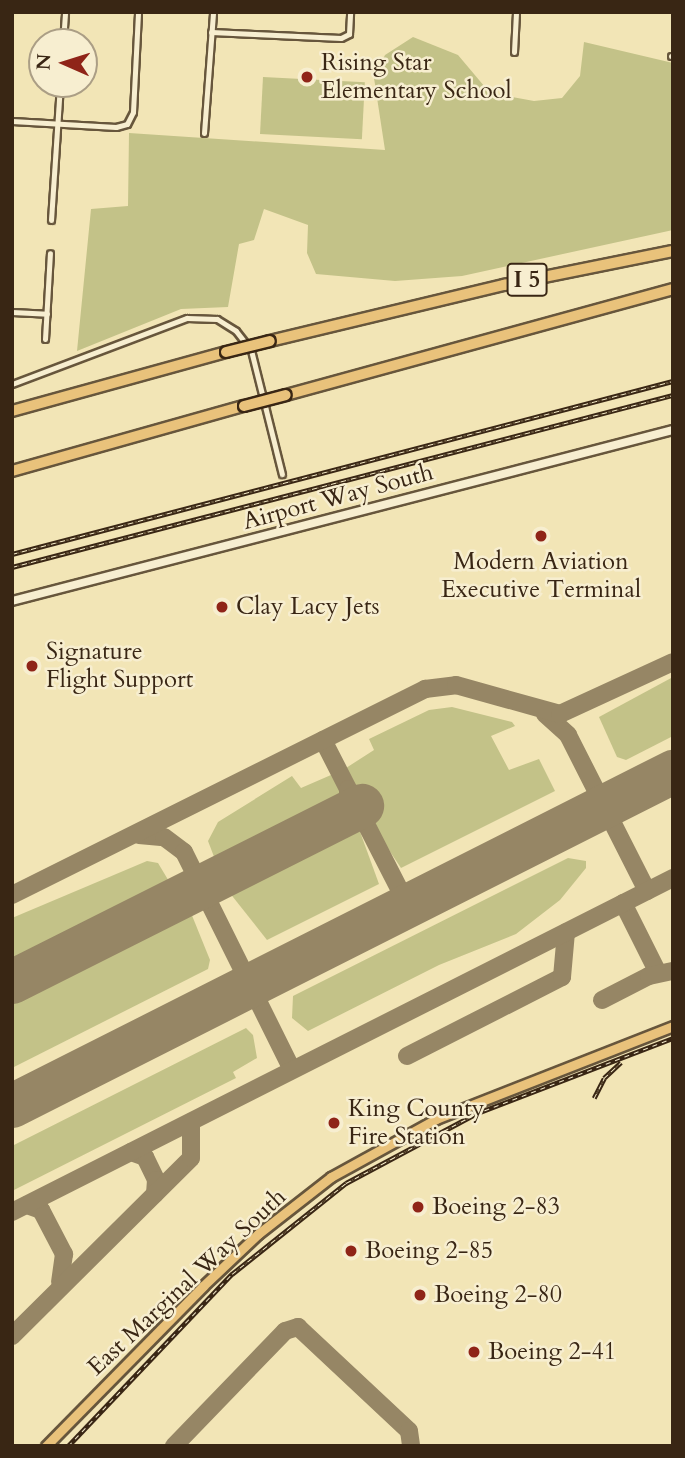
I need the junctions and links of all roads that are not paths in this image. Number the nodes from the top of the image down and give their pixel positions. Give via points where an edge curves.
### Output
1 (138, 12) edge
2 (213, 12) edge
3 (351, 12) edge
4 (516, 12) edge
5 (211, 33) junction
6 (514, 52) dead end
7 (59, 98) edge
8 (12, 121) edge
9 (58, 124) junction
10 (204, 133) dead end
11 (51, 220) dead end
12 (673, 251) edge
13 (50, 253) dead end
14 (673, 289) edge
15 (12, 312) edge
16 (47, 314) junction
17 (45, 339) dead end
18 (12, 384) edge
19 (12, 411) edge
20 (673, 430) edge
21 (12, 471) edge
22 (282, 474) dead end
23 (12, 601) edge
24 (673, 1026) edge
25 (46, 1446) edge

1 - 9 street via 132,112 120,127
2 - 5 street
3 - 5 street via 349,34 341,38
4 - 6 street
5 - 10 street
7 - 9 street
8 - 9 street
9 - 11 street
12 - 19 highway, I 5, bridge via 504,285 271,341
13 - 16 street
14 - 21 highway, I 5, bridge
15 - 16 street
16 - 17 street
18 - 22 street via 187,318 217,319 231,326 250,349
20 - 23 main road, Airport Way South
24 - 25 main road, East Marginal Way South via 447,1114 331,1178 220,1270

